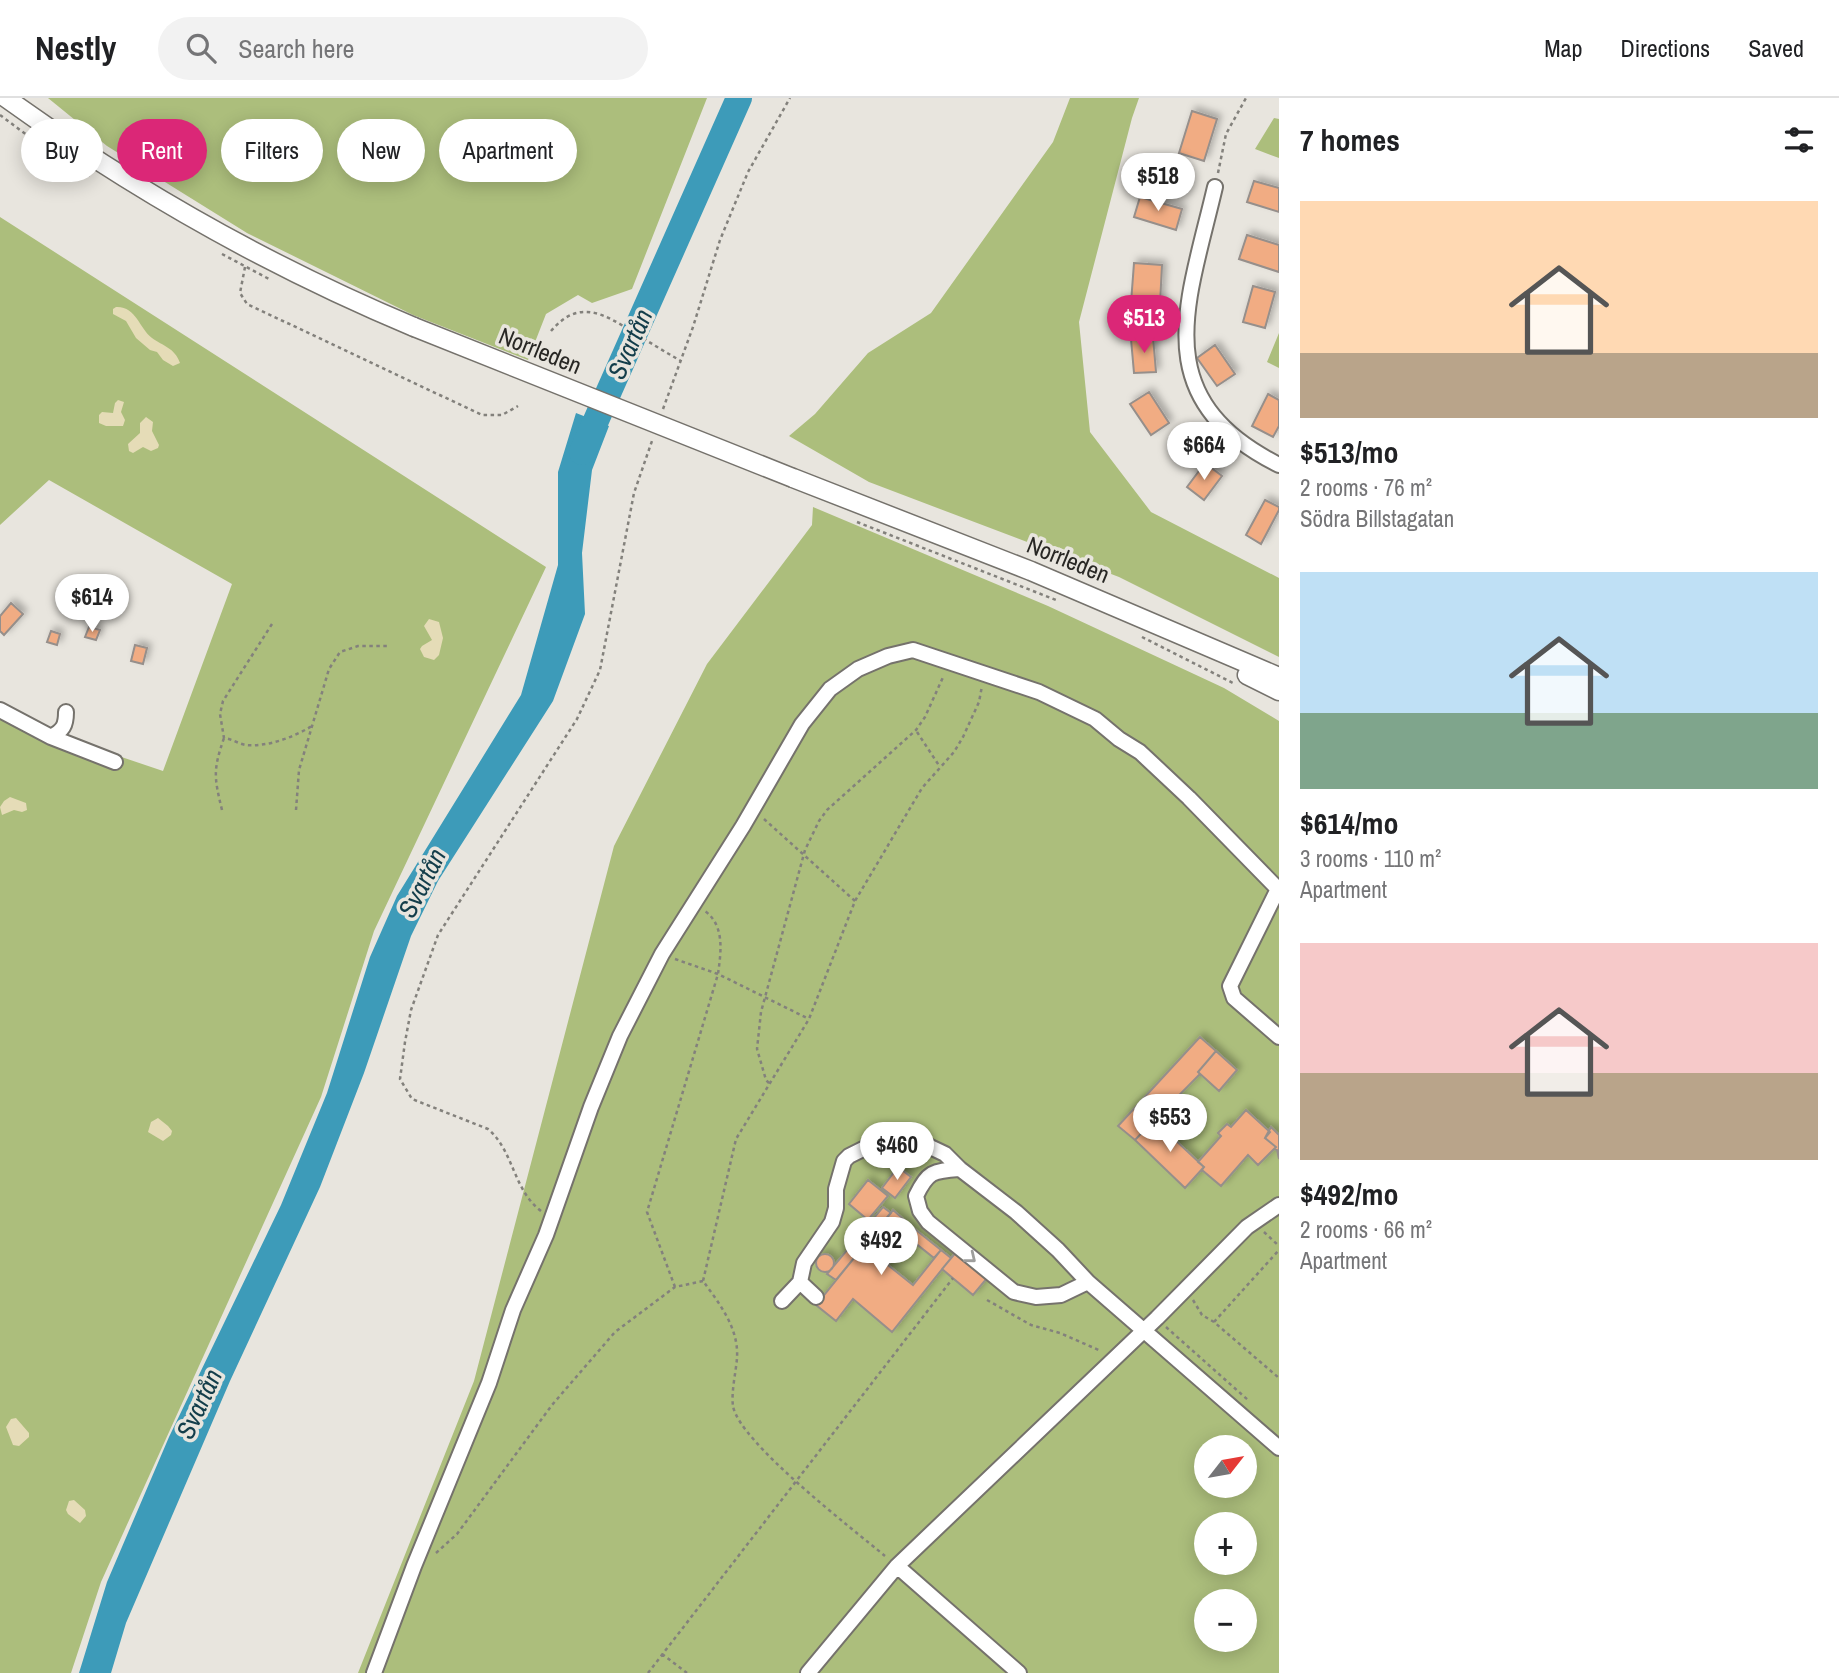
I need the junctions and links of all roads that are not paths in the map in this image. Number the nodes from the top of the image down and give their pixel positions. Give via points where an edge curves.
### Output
1 (6, 98) edge
2 (1215, 187) road end
3 (1279, 465) edge
4 (1124, 610) junction
5 (1279, 677) edge
6 (1279, 691) edge
7 (0, 710) edge
8 (66, 712) dead end
9 (51, 737) junction
10 (115, 762) dead end
11 (1278, 888) edge
12 (1279, 1037) edge
13 (960, 1169) junction
14 (1279, 1205) edge
15 (800, 1282) junction
16 (1088, 1282) junction
17 (816, 1297) dead end
18 (782, 1301) dead end
19 (1144, 1330) junction
20 (1279, 1448) edge
21 (897, 1566) junction
22 (374, 1673) edge
23 (808, 1673) edge
24 (1019, 1673) edge

1 - 4 main road, Norrleden, bridge via 137,187 262,258 414,327
2 - 3 street via 1187,309 1186,351 1192,379 1227,432
4 - 5 main road, Norrleden
4 - 6 main road, Norrleden
7 - 9 street
8 - 9 street via 66,725
9 - 10 street
11 - 12 street via 1230,990
11 - 22 street via 1140,752 1095,719 1039,692 913,650 858,669 830,689 802,724 662,954 620,1036
13 - 15 street via 945,1154 904,1140 883,1139 849,1156 836,1189 832,1222 804,1262
13 - 16 street via 1016,1212
13 -> 16 street via 925,1178 916,1196 928,1222 1014,1292 1036,1297 1061,1295
14 - 19 street via 1254,1223
15 - 17 street
15 - 18 street
16 - 19 street
19 - 20 street
19 - 21 street
21 - 23 street
21 - 24 street

